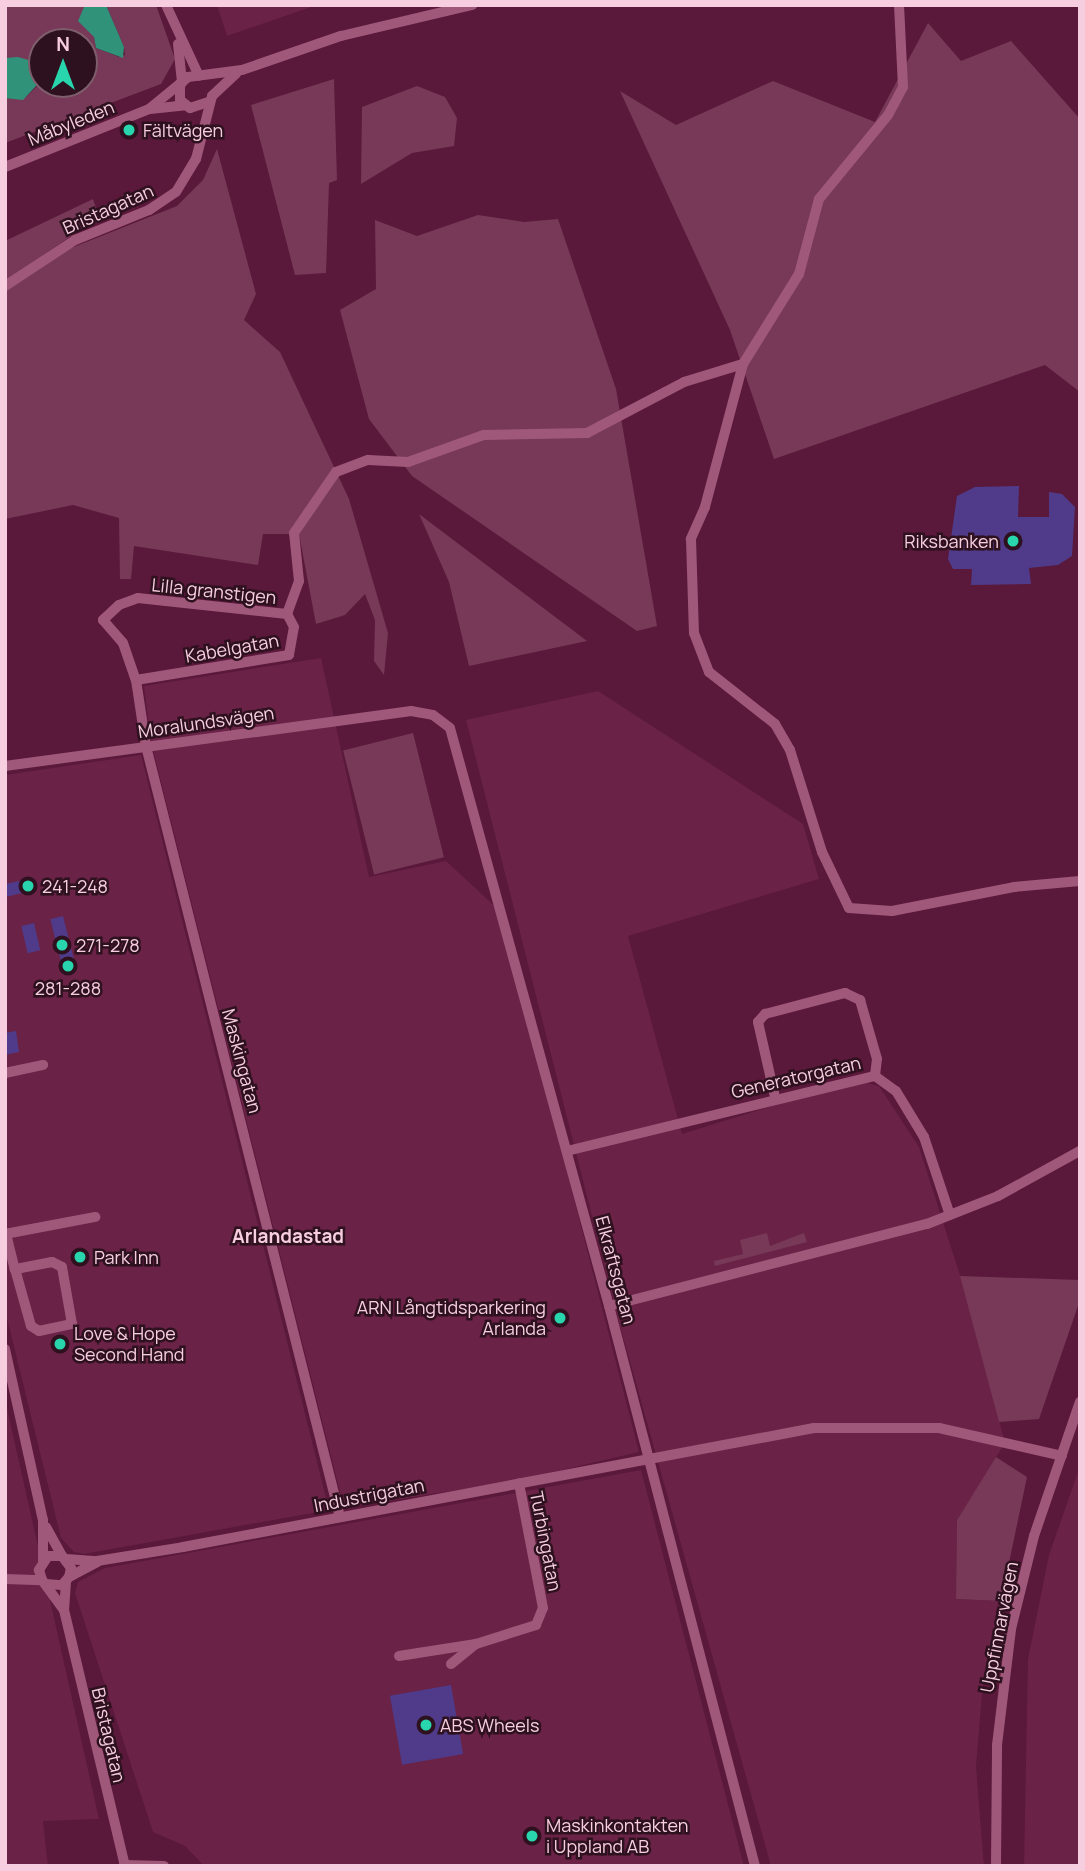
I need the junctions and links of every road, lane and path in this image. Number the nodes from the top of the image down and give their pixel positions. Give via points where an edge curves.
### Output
1 (166, 5) edge
2 (472, 5) edge
3 (899, 5) edge
4 (176, 36) junction
5 (242, 70) junction
6 (202, 77) junction
7 (181, 84) junction
8 (210, 99) junction
9 (188, 106) junction
10 (149, 109) junction
11 (199, 141) junction
12 (5, 167) edge
13 (5, 286) edge
14 (743, 364) junction
15 (287, 614) junction
16 (103, 620) joint
17 (136, 680) junction
18 (411, 711) joint
19 (146, 747) junction
20 (5, 766) edge
21 (1080, 881) edge
22 (43, 1065) dead end
23 (5, 1073) edge
24 (875, 1076) junction
25 (775, 1097) junction
26 (1080, 1151) edge
27 (567, 1152) junction
28 (950, 1215) junction
29 (95, 1217) dead end
30 (6, 1234) edge
31 (15, 1269) junction
32 (610, 1306) junction
33 (5, 1349) edge
34 (1080, 1402) edge
35 (1062, 1456) junction
36 (647, 1460) junction
37 (519, 1483) junction
38 (340, 1517) junction
39 (43, 1520) junction
40 (64, 1558) junction
41 (42, 1562) junction
42 (97, 1562) junction
43 (9, 1578) edge
44 (68, 1579) junction
45 (44, 1582) junction
46 (64, 1610) junction
47 (476, 1644) junction
48 (399, 1656) dead end
49 (451, 1664) dead end
50 (125, 1865) edge
51 (164, 1866) edge
52 (755, 1866) edge
53 (996, 1866) edge

1 - 4 street
2 - 5 street, Måbyleden via 341,36
3 - 14 street via 903,87 888,115 820,199 799,274
4 - 6 street
4 - 7 street
5 - 6 street, Måbyleden
5 - 8 street, Måbyleden
6 - 7 street, Måbyleden
6 - 8 street
7 - 9 street
7 - 10 street, Måbyleden
8 - 9 street, Måbyleden
8 - 11 street, Bristagatan
9 - 10 street, Måbyleden
9 - 11 street
10 - 12 street, Måbyleden
11 - 13 street, Bristagatan via 187,180 165,201 75,240
14 - 15 street via 684,382 587,433 484,435 408,463 368,460 336,472 294,533 299,581
14 - 21 street via 705,507 691,539 694,633 709,672 775,724 790,750 822,852 849,908 892,911 990,891
15 - 16 street, Lilla granstigen via 138,598 119,605
15 - 17 street, Kabelgatan via 294,626 289,655
16 - 17 street, Maskingatan via 123,643
17 - 19 street, Maskingatan
18 - 19 street, Moralundsvägen
18 - 27 street, Elkraftsgatan via 433,715 450,728
19 - 20 street, Moralundsvägen
19 - 38 street, Maskingatan
22 - 23 street
24 - 25 street, Generatorgatan
24 - 25 street via 877,1059 860,1000 845,993 765,1014 758,1022
24 - 28 street, Generatorgatan via 896,1091 918,1127
25 - 27 street, Generatorgatan
26 - 28 street
27 - 32 street, Elkraftsgatan
28 - 32 street
29 - 30 street
30 - 31 street
31 - 31 street via 31,1326 39,1331 72,1324 62,1267 52,1262
32 - 36 street, Elkraftsgatan
33 - 39 street, Bristagatan
34 - 35 street, Uppfinnarvägen
35 - 36 street, Industrigatan via 983,1434 857,1424 773,1434
35 - 53 street, Uppfinnarvägen via 1027,1561 1007,1649 997,1745
36 - 37 street, Industrigatan
36 - 52 street, Elkraftsgatan
37 - 38 street, Industrigatan
37 - 47 street, Turbingatan via 541,1618 530,1629
38 - 42 street, Industrigatan
39 - 40 street, Bristagatan
39 - 41 street, Bristagatan
40 - 41 street
40 - 42 street, Industrigatan
40 - 44 street, Bristagatan
41 - 43 street
41 - 45 street, Bristagatan
42 - 44 street, Industrigatan
43 - 45 street
44 - 45 street
44 - 46 street, Bristagatan
45 - 46 street, Bristagatan
46 - 50 street, Bristagatan
47 - 48 street, Turbingatan
47 - 49 street, Turbingatan
50 - 51 street

